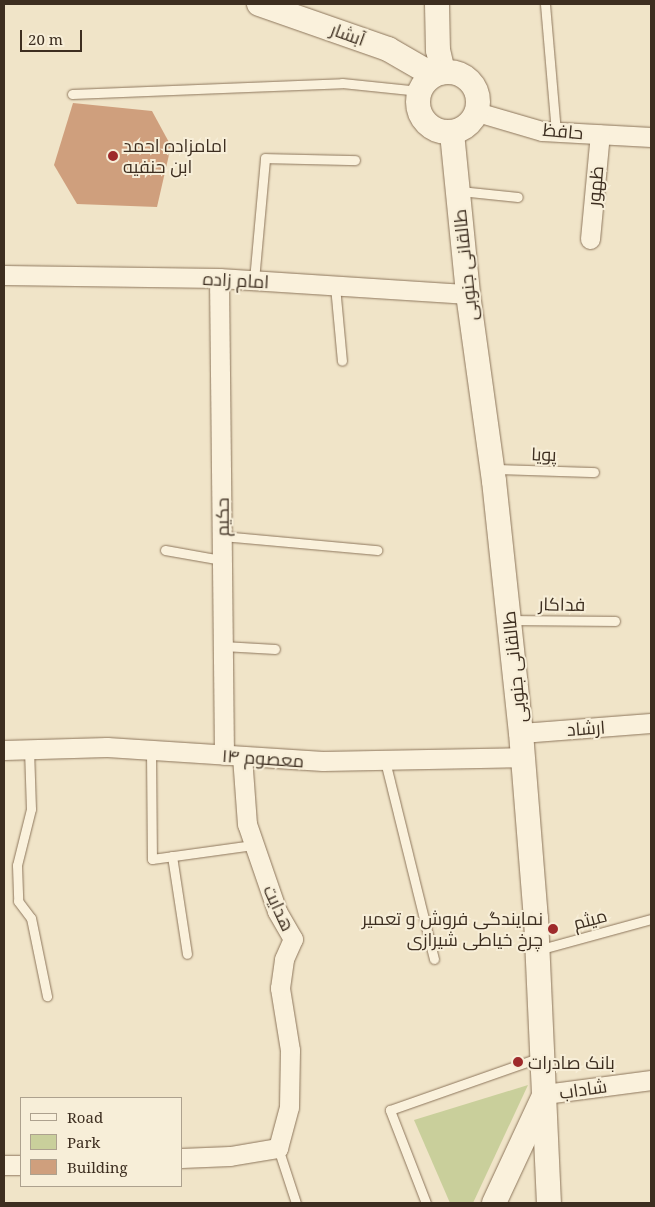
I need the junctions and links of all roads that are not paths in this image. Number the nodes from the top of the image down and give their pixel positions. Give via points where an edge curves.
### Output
1 (259, 4) edge
2 (437, 4) edge
3 (545, 4) edge
4 (432, 79) junction
5 (72, 94) dead end
6 (477, 112) junction
7 (556, 132) junction
8 (452, 133) junction
9 (600, 134) junction
10 (651, 136) edge
11 (355, 160) dead end
12 (457, 191) junction
13 (518, 197) dead end
14 (590, 238) dead end
15 (4, 276) edge
16 (219, 278) junction
17 (254, 280) junction
18 (335, 286) junction
19 (468, 294) junction
20 (342, 361) dead end
21 (492, 469) junction
22 (594, 472) dead end
23 (222, 536) junction
24 (165, 550) dead end
25 (377, 550) dead end
26 (222, 560) junction
27 (509, 620) junction
28 (615, 621) dead end
29 (223, 646) junction
30 (275, 649) dead end
31 (651, 723) edge
32 (521, 732) junction
33 (29, 749) junction
34 (4, 750) edge
35 (151, 750) junction
36 (224, 755) junction
37 (242, 756) junction
38 (523, 757) junction
39 (385, 761) junction
40 (253, 844) junction
41 (172, 856) junction
42 (651, 919) edge
43 (538, 950) junction
44 (187, 954) dead end
45 (434, 959) dead end
46 (47, 996) dead end
47 (543, 1057) junction
48 (651, 1080) edge
49 (545, 1094) junction
50 (278, 1148) junction
51 (182, 1158) edge
52 (4, 1165) edge
53 (20, 1165) edge
54 (296, 1203) edge
55 (426, 1203) edge
56 (494, 1203) edge
57 (549, 1203) edge

1 - 4 street, آبشار via 388,49
2 - 4 street via 438,50
3 - 7 lane
4 - 5 lane
4 - 6 street via 461,74 478,94
4 - 8 street via 419,112 424,121 441,132
6 - 7 street, حافظ
6 - 8 street via 467,126
7 - 9 street, حافظ
8 - 12 street, طالقانی جنوبی
9 - 10 street, حافظ
9 - 14 street, ظهور
11 - 17 lane via 264,158
12 - 13 lane
12 - 19 street, طالقانی جنوبی
15 - 16 street, امام زاده
16 - 17 street, امام زاده
16 - 23 street, حکیم
17 - 18 street, امام زاده
18 - 19 street, امام زاده
18 - 20 lane
19 - 21 street, طالقانی جنوبی
21 - 22 lane, پویا
21 - 27 street, طالقانی جنوبی
23 - 25 lane
23 - 26 street, حکیم
24 - 26 lane
26 - 29 street, حکیم
27 - 28 lane, فداکار
27 - 32 street, طالقانی جنوبی
29 - 30 lane
29 - 36 street, حکیم
31 - 32 street, ارشاد
32 - 38 street, طالقانی جنوبی
33 - 34 street, ۱۴ معصوم
33 - 35 street, ۱۴ معصوم via 107,747
33 - 46 lane via 31,809 17,865 18,901 31,918
35 - 36 street, ۱۴ معصوم
35 - 41 lane via 152,859
36 - 37 street, ۱۴ معصوم
37 - 39 street, ۱۴ معصوم via 323,762
37 - 40 street, هدایت via 247,824
38 - 39 street, ۱۴ معصوم
38 - 43 street, طالقانی جنوبی
39 - 45 lane
40 - 41 lane
40 - 50 street, هدایت via 277,911 293,939 284,959 280,988 290,1050 290,1076 288,1107
41 - 44 lane
42 - 43 lane, میثم
43 - 47 street, طالقانی جنوبی
47 - 49 street, طالقانی جنوبی
47 - 55 lane via 390,1110
48 - 49 street, شاداب
49 - 56 street
49 - 57 street, طالقانی جنوبی
50 - 51 street via 230,1156
50 - 54 lane
52 - 53 street

